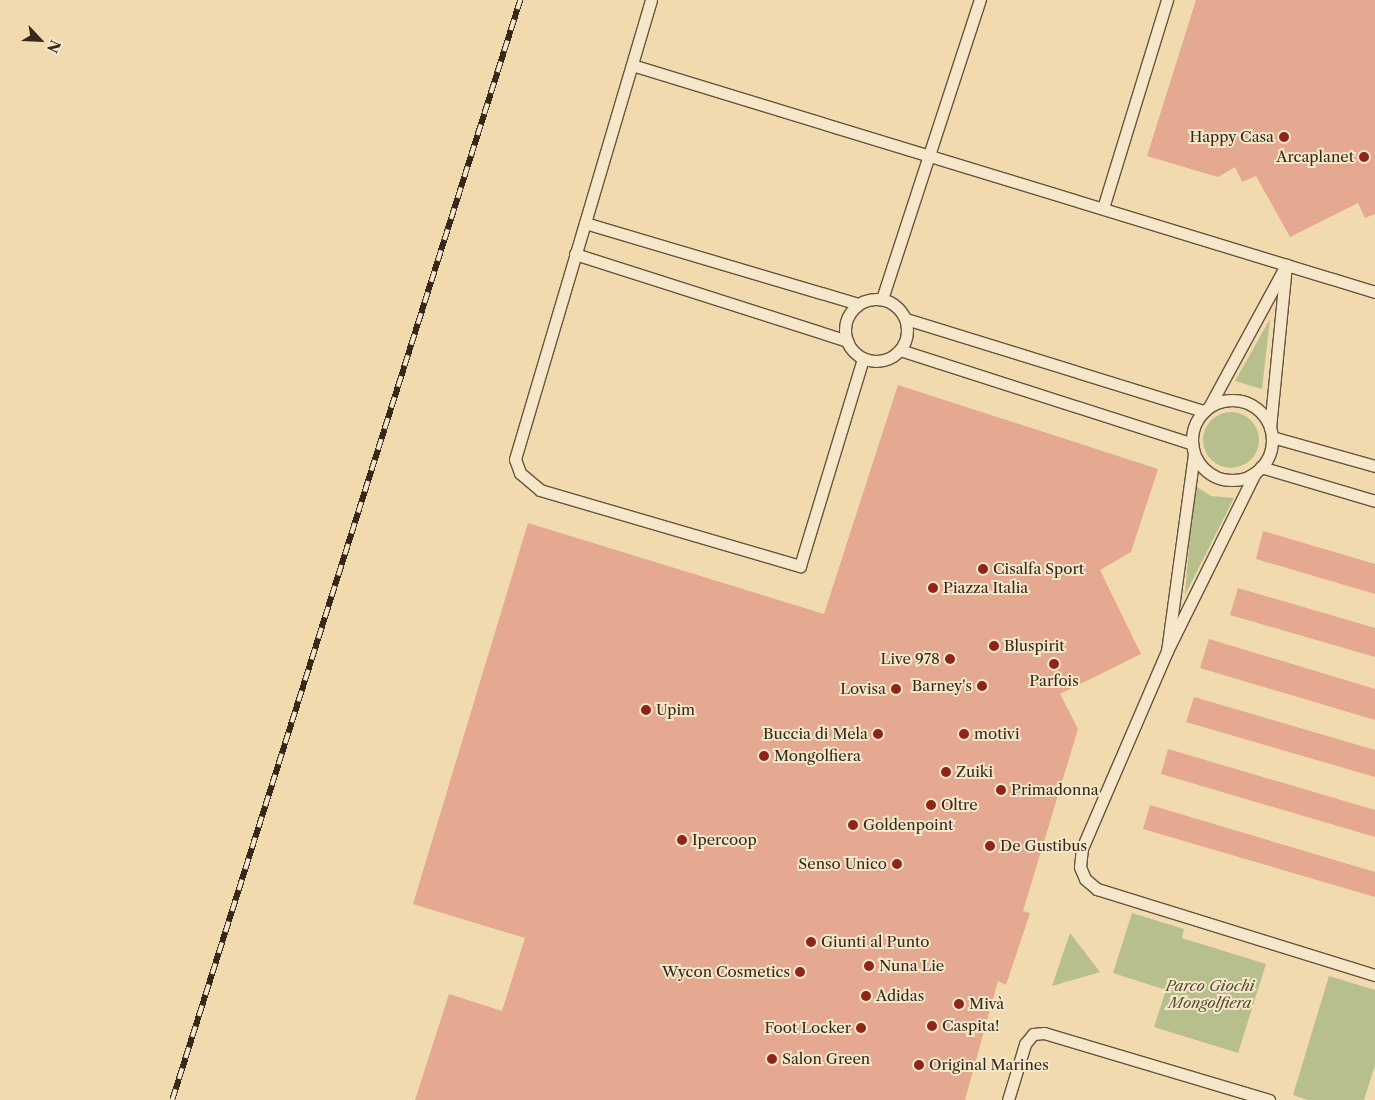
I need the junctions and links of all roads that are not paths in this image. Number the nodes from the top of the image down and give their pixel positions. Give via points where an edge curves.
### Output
1 (651, 0) edge
2 (980, 0) edge
3 (1167, 0) edge
4 (632, 65) junction
5 (930, 155) junction
6 (1103, 208) junction
7 (585, 223) junction
8 (576, 254) junction
9 (1286, 265) junction
10 (1375, 292) edge
11 (882, 299) junction
12 (858, 304) junction
13 (906, 319) junction
14 (847, 341) junction
15 (900, 350) junction
16 (863, 358) junction
17 (1206, 409) junction
18 (1271, 432) junction
19 (1193, 449) junction
20 (1375, 466) edge
21 (1258, 470) junction
22 (1375, 501) edge
23 (1167, 651) junction
24 (1375, 975) edge
25 (1008, 1100) edge
26 (1269, 1100) edge

1 - 4 lane
2 - 5 lane
3 - 6 lane
4 - 5 lane
4 - 7 lane
5 - 6 lane
5 - 11 lane
6 - 9 lane
7 - 8 lane
7 - 12 lane
8 - 14 lane
8 - 16 lane via 515,459 520,473 540,490 800,566
9 - 10 lane
9 - 17 lane
9 - 18 lane
11 - 12 lane
11 - 13 lane via 892,302
12 - 14 lane via 846,320
13 - 15 lane via 907,335
13 - 17 lane
14 - 16 lane
15 - 16 lane via 883,360
15 - 19 lane
17 - 18 lane via 1224,400 1242,401 1260,411
17 - 19 lane via 1195,423
18 - 20 lane
18 - 21 lane
19 - 21 lane via 1204,469 1219,478 1240,479
19 - 23 lane
21 - 22 lane
21 - 23 lane
23 - 24 lane via 1090,828 1080,867 1097,888
25 - 26 lane via 1025,1044 1033,1034 1044,1033

